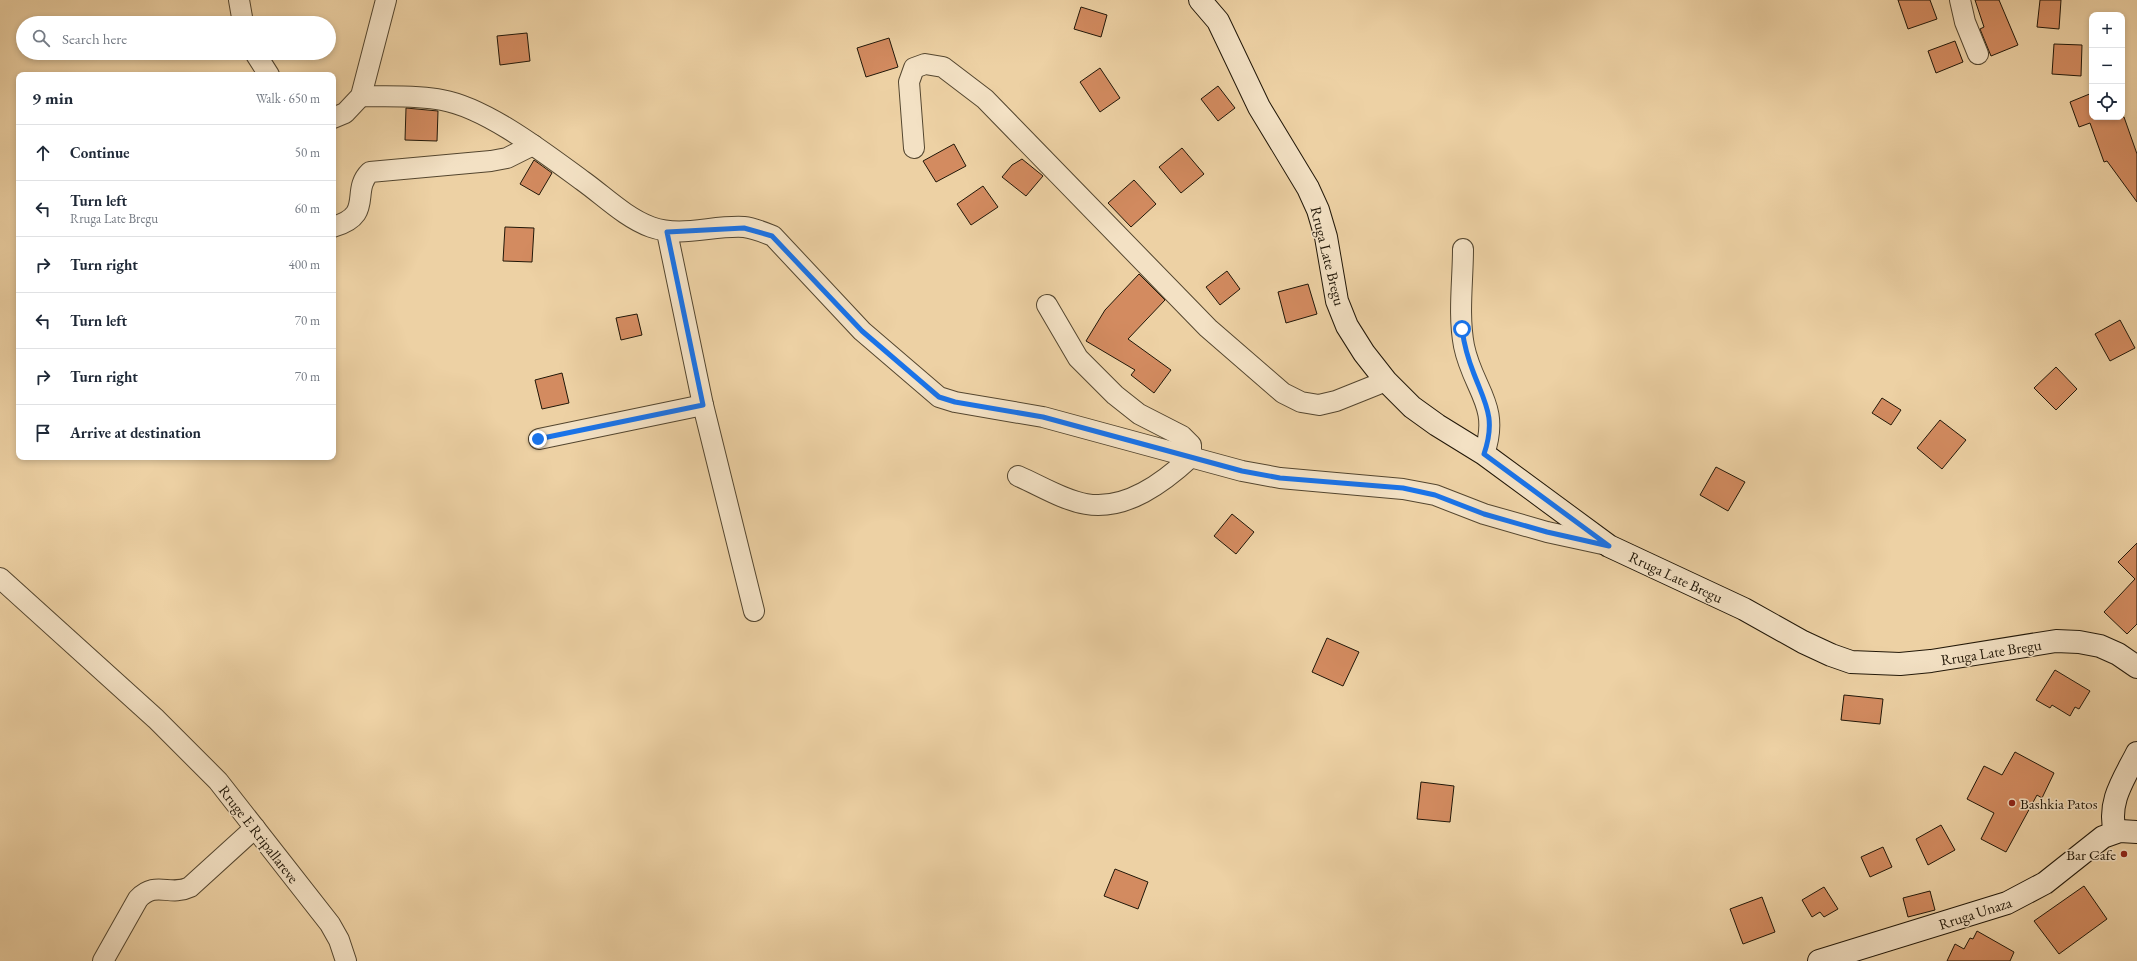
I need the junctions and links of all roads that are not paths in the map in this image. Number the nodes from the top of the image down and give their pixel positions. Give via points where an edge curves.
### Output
1 (239, 0) edge
2 (386, 0) edge
3 (1200, 0) edge
4 (1960, 0) edge
5 (242, 16) edge
6 (1978, 54) dead end
7 (259, 60) edge
8 (267, 72) edge
9 (360, 96) junction
10 (336, 117) edge
11 (533, 145) junction
12 (914, 148) dead end
13 (336, 226) edge
14 (667, 232) junction
15 (1463, 249) dead end
16 (1047, 305) dead end
17 (1386, 381) junction
18 (703, 405) junction
19 (538, 439) dead end
20 (1484, 454) junction
21 (1191, 457) junction
22 (1018, 476) dead end
23 (1609, 546) junction
24 (0, 578) edge
25 (754, 611) dead end
26 (2137, 668) edge
27 (2137, 753) edge
28 (2117, 793) junction
29 (254, 828) junction
30 (2126, 831) edge
31 (2079, 855) junction
32 (103, 961) edge
33 (346, 961) edge
34 (1819, 961) edge

1 - 5 street
2 - 9 street
3 - 17 main road, Rruga Late Bregu via 1218,21 1259,107 1308,188 1326,236 1337,300 1347,326
4 - 6 street via 1965,22
7 - 8 street
9 - 10 street via 345,113
9 - 11 street via 442,100 469,108
11 - 13 street via 507,158 491,161 370,172 364,181 360,205 354,217
11 - 14 street via 631,216
12 - 17 street via 909,82 911,75 914,68 925,64 943,67 985,99 1208,328 1284,393 1301,402 1319,405
14 - 18 street
14 - 21 street via 744,228 772,236 862,331 939,397 1043,417
15 - 20 street via 1462,329 1465,347 1490,413 1490,429
16 - 21 street via 1078,358 1115,395 1139,414 1182,436 1191,445
17 - 20 main road, Rruga Late Bregu via 1412,407
18 - 19 street
18 - 25 street
20 - 23 main road, Rruga Late Bregu
21 - 22 street via 1160,483 1140,494 1100,505 1072,500
21 - 23 street via 1280,478 1403,488 1435,495 1484,514 1547,532
23 - 26 main road, Rruga Late Bregu via 1744,608 1803,642 1851,662 1900,664 2064,641 2100,646 2118,654
24 - 29 street, Rruge E Rripallareve via 156,719 218,781
27 - 28 main road
28 - 30 main road
28 - 31 main road
29 - 32 street via 190,887 181,891 156,888 145,891
29 - 33 street, Rruge E Rripallareve via 330,924
30 - 31 main road, Rruga Unaza via 2093,843
31 - 34 main road, Rruga Unaza via 2045,883 2008,903

